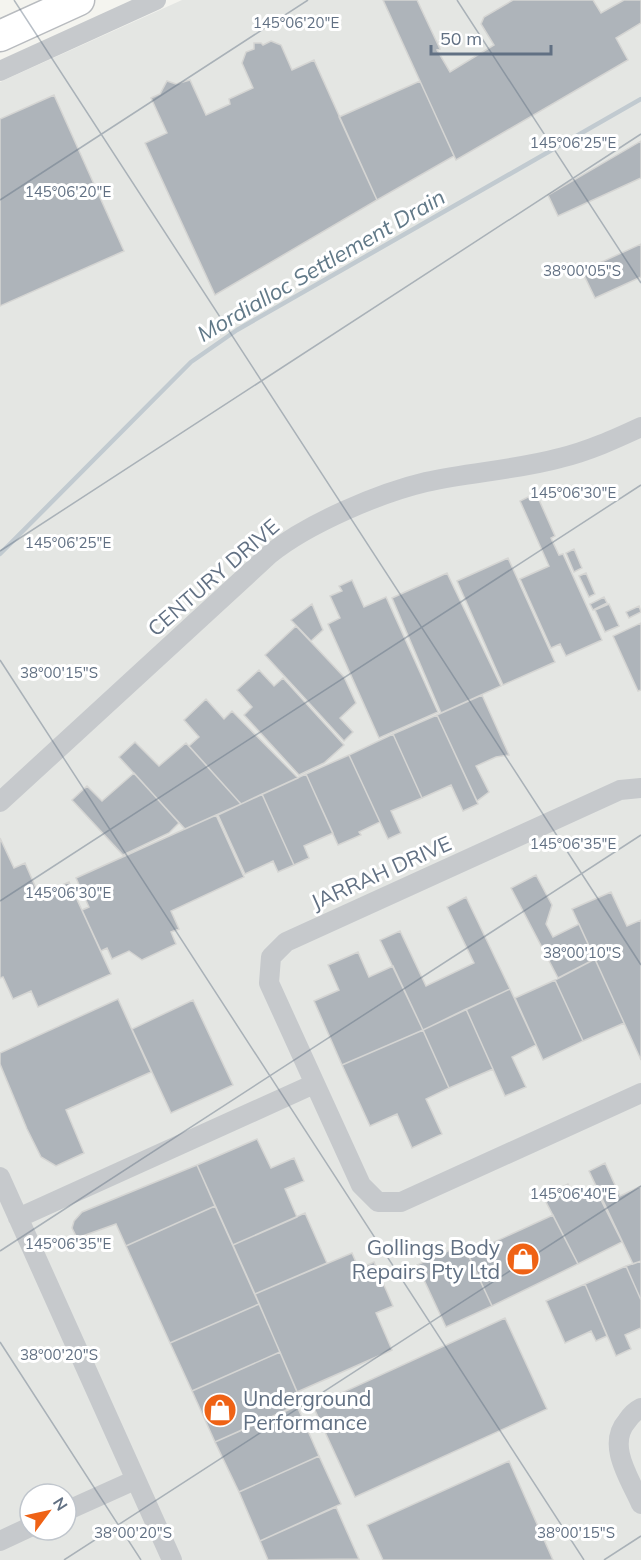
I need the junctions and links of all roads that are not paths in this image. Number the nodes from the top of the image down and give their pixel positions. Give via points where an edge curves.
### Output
1 (79, 0) edge
2 (156, 0) edge
3 (0, 36) edge
4 (0, 71) edge
5 (641, 427) edge
6 (641, 788) edge
7 (0, 802) edge
8 (314, 1084) junction
9 (641, 1093) edge
10 (0, 1178) edge
11 (18, 1218) junction
12 (641, 1408) edge
13 (135, 1480) junction
14 (641, 1504) edge
15 (78, 1506) edge
16 (18, 1533) edge
17 (0, 1541) edge
18 (172, 1560) edge

1 - 3 main road
2 - 4 street
5 - 7 street, CENTURY DRIVE via 559,459 409,486 303,531 270,554
6 - 8 street, JARRAH DRIVE via 620,790 286,942 271,957 268,983
8 - 9 street, JARRAH DRIVE via 361,1185 378,1202 401,1202
8 - 11 street
10 - 11 street
11 - 13 street
12 - 14 street via 619,1430 619,1455
13 - 15 street
13 - 18 street
16 - 17 street

